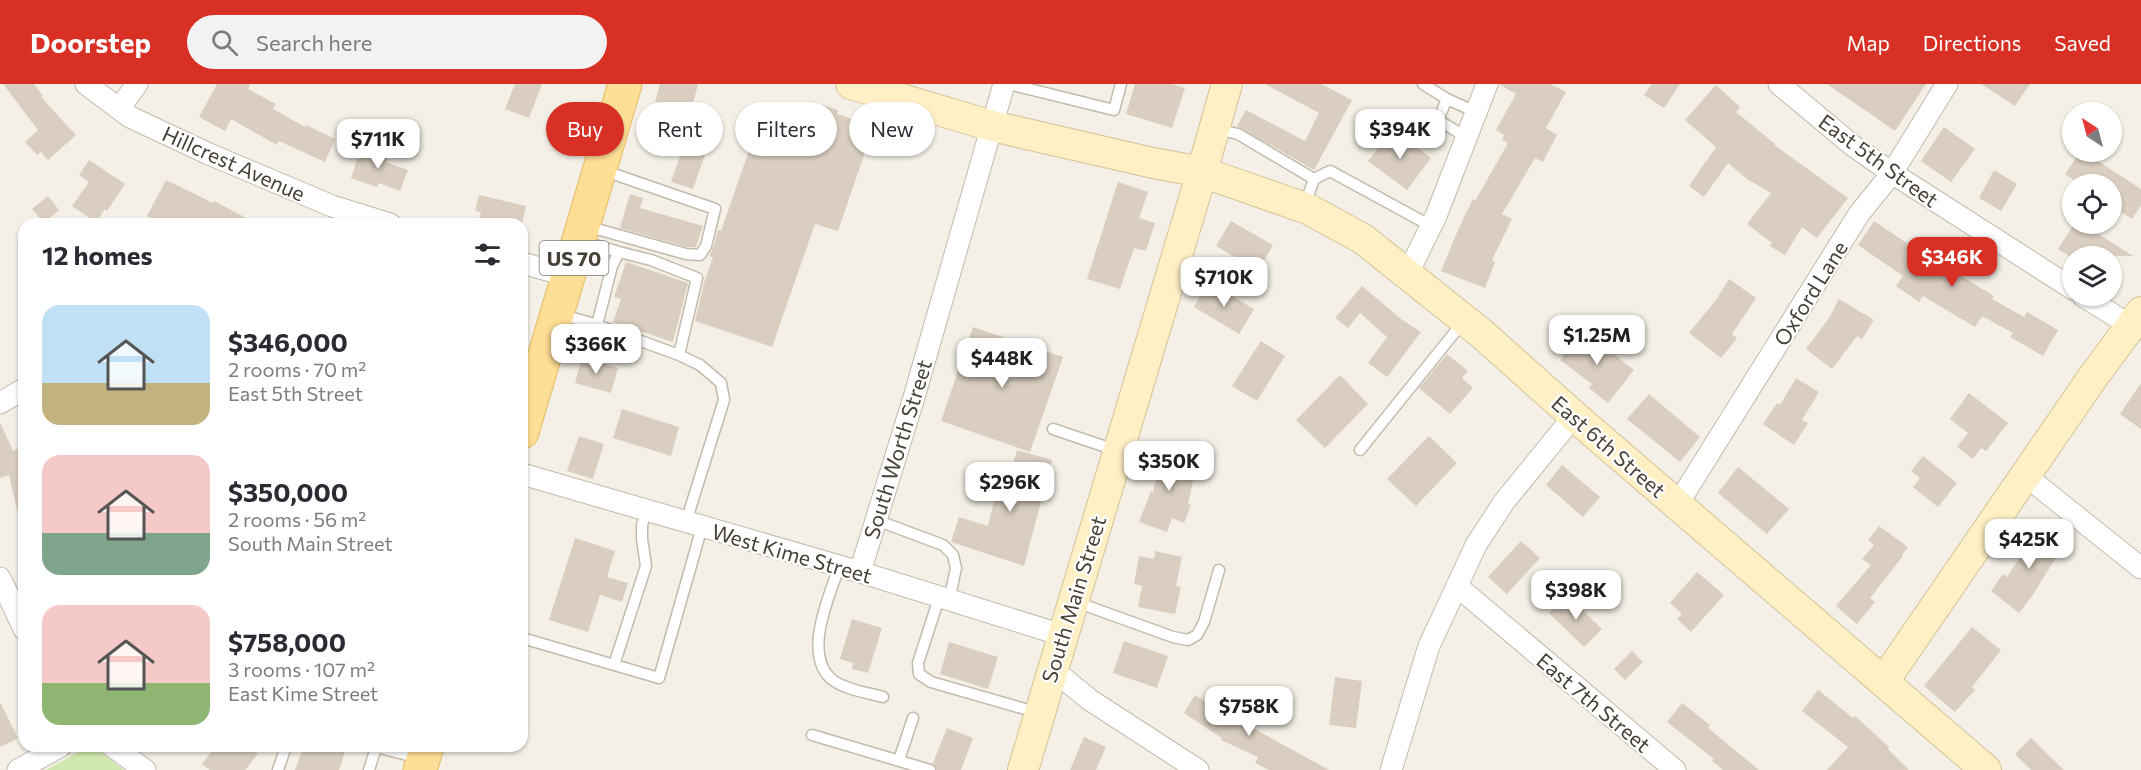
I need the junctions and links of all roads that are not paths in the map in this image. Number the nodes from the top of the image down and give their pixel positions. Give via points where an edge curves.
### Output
1 (86, 84) edge
2 (137, 84) edge
3 (625, 84) edge
4 (850, 84) edge
5 (1007, 84) edge
6 (1121, 84) edge
7 (1423, 84) edge
8 (1487, 84) edge
9 (1947, 84) edge
10 (1223, 86) edge
11 (1785, 86) edge
12 (1038, 87) edge
13 (1447, 99) junction
14 (119, 109) junction
15 (1476, 112) junction
16 (992, 126) junction
17 (1214, 129) junction
18 (1466, 137) junction
19 (598, 169) junction
20 (1202, 172) junction
21 (1892, 173) junction
22 (1314, 179) junction
23 (1304, 208) junction
24 (371, 218) edge
25 (1431, 226) junction
26 (581, 232) junction
27 (619, 252) junction
28 (528, 265) edge
29 (1408, 273) junction
30 (568, 276) junction
31 (2062, 282) edge
32 (2106, 306) edge
33 (557, 313) junction
34 (2136, 319) edge
35 (1465, 320) junction
36 (597, 325) junction
37 (679, 355) junction
38 (18, 392) edge
39 (0, 403) edge
40 (528, 412) edge
41 (1574, 416) junction
42 (1053, 429) dead end
43 (1360, 450) dead end
44 (1118, 451) junction
45 (528, 476) edge
46 (2026, 476) junction
47 (1677, 505) junction
48 (647, 510) junction
49 (876, 520) junction
50 (694, 525) junction
51 (839, 567) junction
52 (2141, 568) edge
53 (1219, 570) dead end
54 (860, 572) junction
55 (0, 578) edge
56 (1458, 587) junction
57 (944, 599) junction
58 (1072, 601) junction
59 (18, 616) edge
60 (1062, 635) junction
61 (528, 640) edge
62 (614, 665) junction
63 (1052, 669) junction
64 (1884, 681) junction
65 (884, 697) dead end
66 (1040, 713) junction
67 (913, 718) dead end
68 (813, 735) dead end
69 (50, 752) edge
70 (120, 752) edge
71 (284, 752) edge
72 (374, 752) edge
73 (397, 752) edge
74 (423, 758) edge
75 (899, 760) junction
76 (18, 770) edge
77 (145, 770) edge
78 (278, 770) edge
79 (369, 770) edge
80 (930, 770) edge
81 (1023, 770) edge
82 (1198, 770) edge
83 (1391, 770) edge
84 (1675, 770) edge
85 (1986, 770) edge

1 - 14 street, Hillcrest Avenue
2 - 14 street
3 - 19 main road, US 70
4 - 16 street, East 6th Street
5 - 12 lane
5 - 16 street, South Worth Street
6 - 12 lane via 1114,110
7 - 13 lane
8 - 15 street
9 - 21 street, Oxford Lane
10 - 17 street, South Main Street
11 - 21 street, East 5th Street via 1852,145
13 - 15 lane
13 - 18 lane via 1438,120
14 - 24 street, Hillcrest Avenue via 209,154 332,206
15 - 18 street
16 - 20 street, East 6th Street
16 - 49 street, South Worth Street
17 - 20 street, South Main Street
17 - 22 lane via 1238,134
18 - 25 street
19 - 26 main road, US 70
19 - 26 lane via 716,208 706,246 700,255 686,254
20 - 23 street, East 6th Street
20 - 44 street, South Main Street
21 - 31 street, East 5th Street
21 - 47 street, Oxford Lane via 1859,214
22 - 23 lane
22 - 25 lane via 1330,171
23 - 29 street, East 6th Street via 1363,239
25 - 29 street
26 - 27 lane
26 - 30 main road, US 70
27 - 36 lane
27 - 37 lane via 697,278
28 - 30 street
29 - 35 street, East 6th Street
30 - 33 main road, US 70
32 - 34 street
33 - 36 lane
33 - 40 main road, US 70
34 - 46 street
35 - 41 street, East 6th Street
35 - 43 lane
36 - 37 lane
37 - 50 lane via 700,365 721,383 724,400
38 - 39 street
41 - 47 street, East 6th Street
41 - 56 street via 1504,502 1476,545
42 - 44 lane
44 - 58 street, South Main Street
45 - 48 street, West Kime Street
46 - 52 street
46 - 64 street
47 - 64 street, East 6th Street
48 - 50 street, West Kime Street
48 - 62 lane via 642,525 646,566
49 - 54 street, South Worth Street
49 - 57 lane via 943,545 953,555 956,568
50 - 51 street, West Kime Street
50 - 62 lane via 659,678
51 - 54 street, West Kime Street
51 - 65 lane via 819,632 820,661 834,681
53 - 58 lane via 1204,622 1197,635 1188,640
54 - 57 street, West Kime Street
55 - 59 street
56 - 83 street via 1429,646
56 - 84 street, East 7th Street
57 - 60 street, West Kime Street
57 - 66 lane via 918,663 919,674 931,682
58 - 60 street, South Main Street
60 - 63 street, South Main Street
61 - 62 lane
63 - 66 street, South Main Street
63 - 82 street via 1090,700
64 - 85 street, East 6th Street
66 - 81 street, South Main Street
67 - 75 lane
68 - 75 lane
69 - 76 street
70 - 77 street
71 - 78 lane
72 - 79 lane
73 - 74 lane
75 - 80 lane

